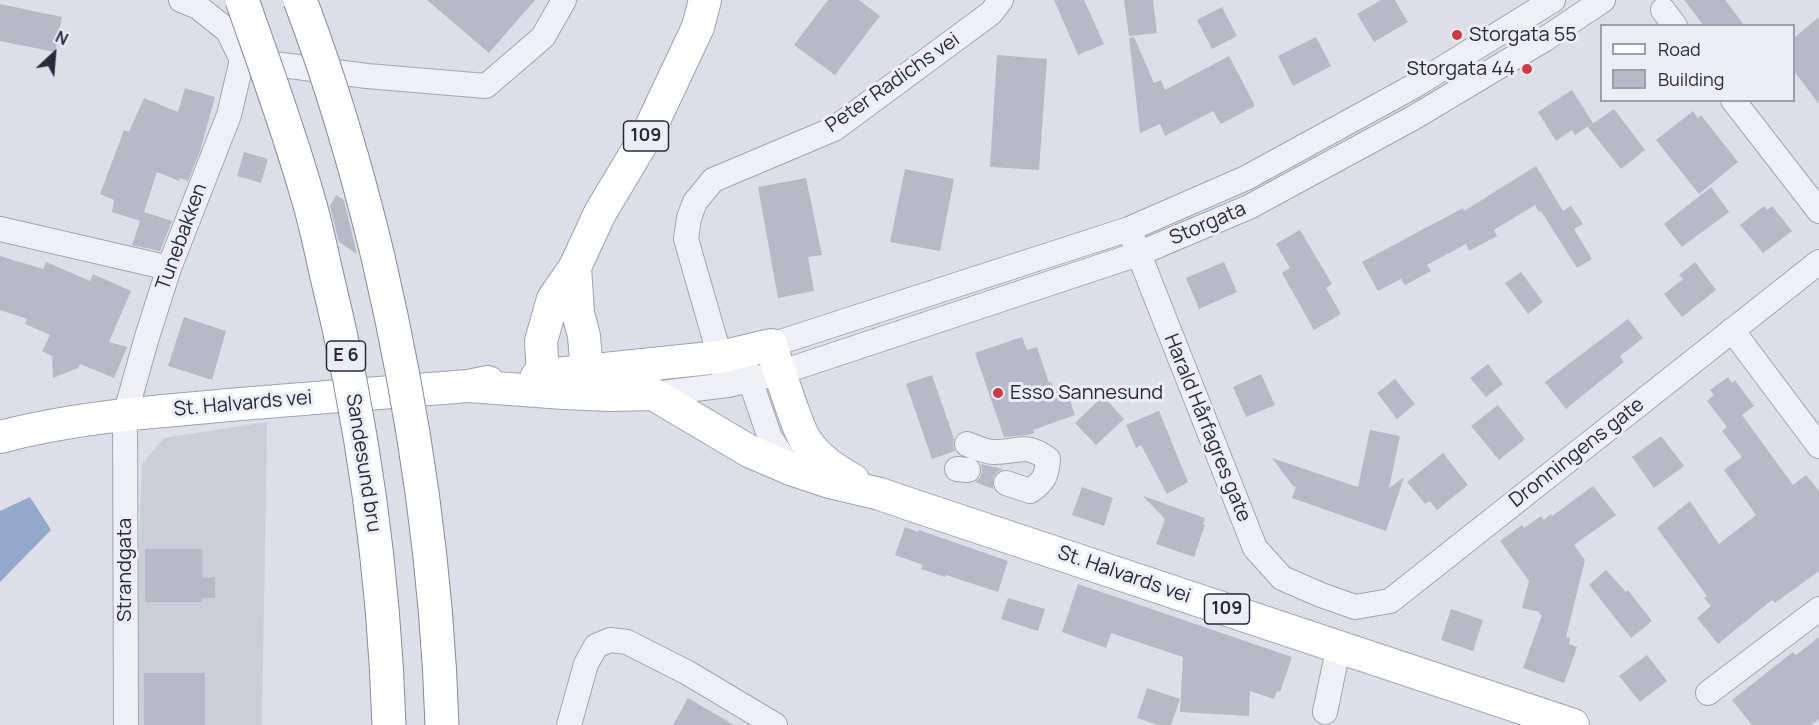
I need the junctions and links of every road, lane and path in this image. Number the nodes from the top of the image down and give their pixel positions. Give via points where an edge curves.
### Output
1 (181, 0) edge
2 (242, 0) edge
3 (300, 0) edge
4 (564, 0) edge
5 (705, 0) edge
6 (1001, 0) edge
7 (1552, 0) edge
8 (1603, 0) edge
9 (242, 60) junction
10 (1735, 102) edge
11 (1819, 211) edge
12 (0, 229) edge
13 (1129, 229) junction
14 (1138, 254) junction
15 (1819, 262) edge
16 (575, 267) junction
17 (169, 268) junction
18 (1732, 330) junction
19 (748, 365) junction
20 (587, 371) junction
21 (553, 385) junction
22 (653, 394) junction
23 (125, 415) junction
24 (0, 437) edge
25 (967, 444) dead end
26 (1819, 446) edge
27 (791, 469) junction
28 (1006, 483) dead end
29 (880, 494) junction
30 (1321, 595) joint
31 (1819, 609) edge
32 (1340, 647) junction
33 (1708, 693) dead end
34 (1325, 711) dead end
35 (126, 725) edge
36 (389, 725) edge
37 (442, 725) edge
38 (569, 725) edge
39 (775, 725) edge
40 (1573, 725) edge

1 - 9 street via 198,7 228,31
2 - 36 highway, Sandesund bru / E 6, bridge via 309,200 342,334 372,514
3 - 37 highway, bridge via 361,187 394,326 425,511
4 - 9 street via 543,37 486,86
5 - 16 main road, 109 via 698,27 649,131 600,213
6 - 19 street, Peter Radichs vei via 991,13 834,129 713,180 695,202 686,239
7 - 13 street, Storgata via 1414,86 1246,178
8 - 14 street, Storgata via 1413,118 1249,207
9 - 17 street, Tunebakken via 229,115
10 - 11 street
12 - 17 street
13 - 14 street, Harald Hårfagres gate
13 - 19 street, Storgata
14 - 19 street, Storgata
14 - 30 street, Harald Hårfagres gate via 1255,548 1282,578
15 - 18 street, Dronningens gate
16 - 20 main road, 109
16 - 21 main road, 109 via 553,299 541,342
17 - 23 street, Tunebakken
18 - 26 street
18 - 30 street, Dronningens gate via 1390,601 1355,607
19 - 20 main road, St. Halvards vei
19 - 22 street, St. Halvards vei
19 - 27 street, Peter Radichs vei via 770,438
19 - 29 main road, St. Halvards vei / 109 via 822,458 842,474
20 - 21 main road, St. Halvards vei
21 - 22 main road, St. Halvards vei via 610,395
21 - 23 main road, St. Halvards vei via 496,380 469,386
22 - 27 main road, St. Halvards vei / 109 via 749,451
23 - 24 main road, St. Halvards vei
23 - 35 street, Strandgata
25 - 28 street via 992,452 1024,448 1048,459 1042,484 1030,491
27 - 29 main road, St. Halvards vei / 109
29 - 32 main road, St. Halvards vei / 109
31 - 33 street
32 - 34 street
32 - 40 main road, St. Halvards vei / 109
38 - 39 street via 586,664 596,646 610,640 627,642 688,673

